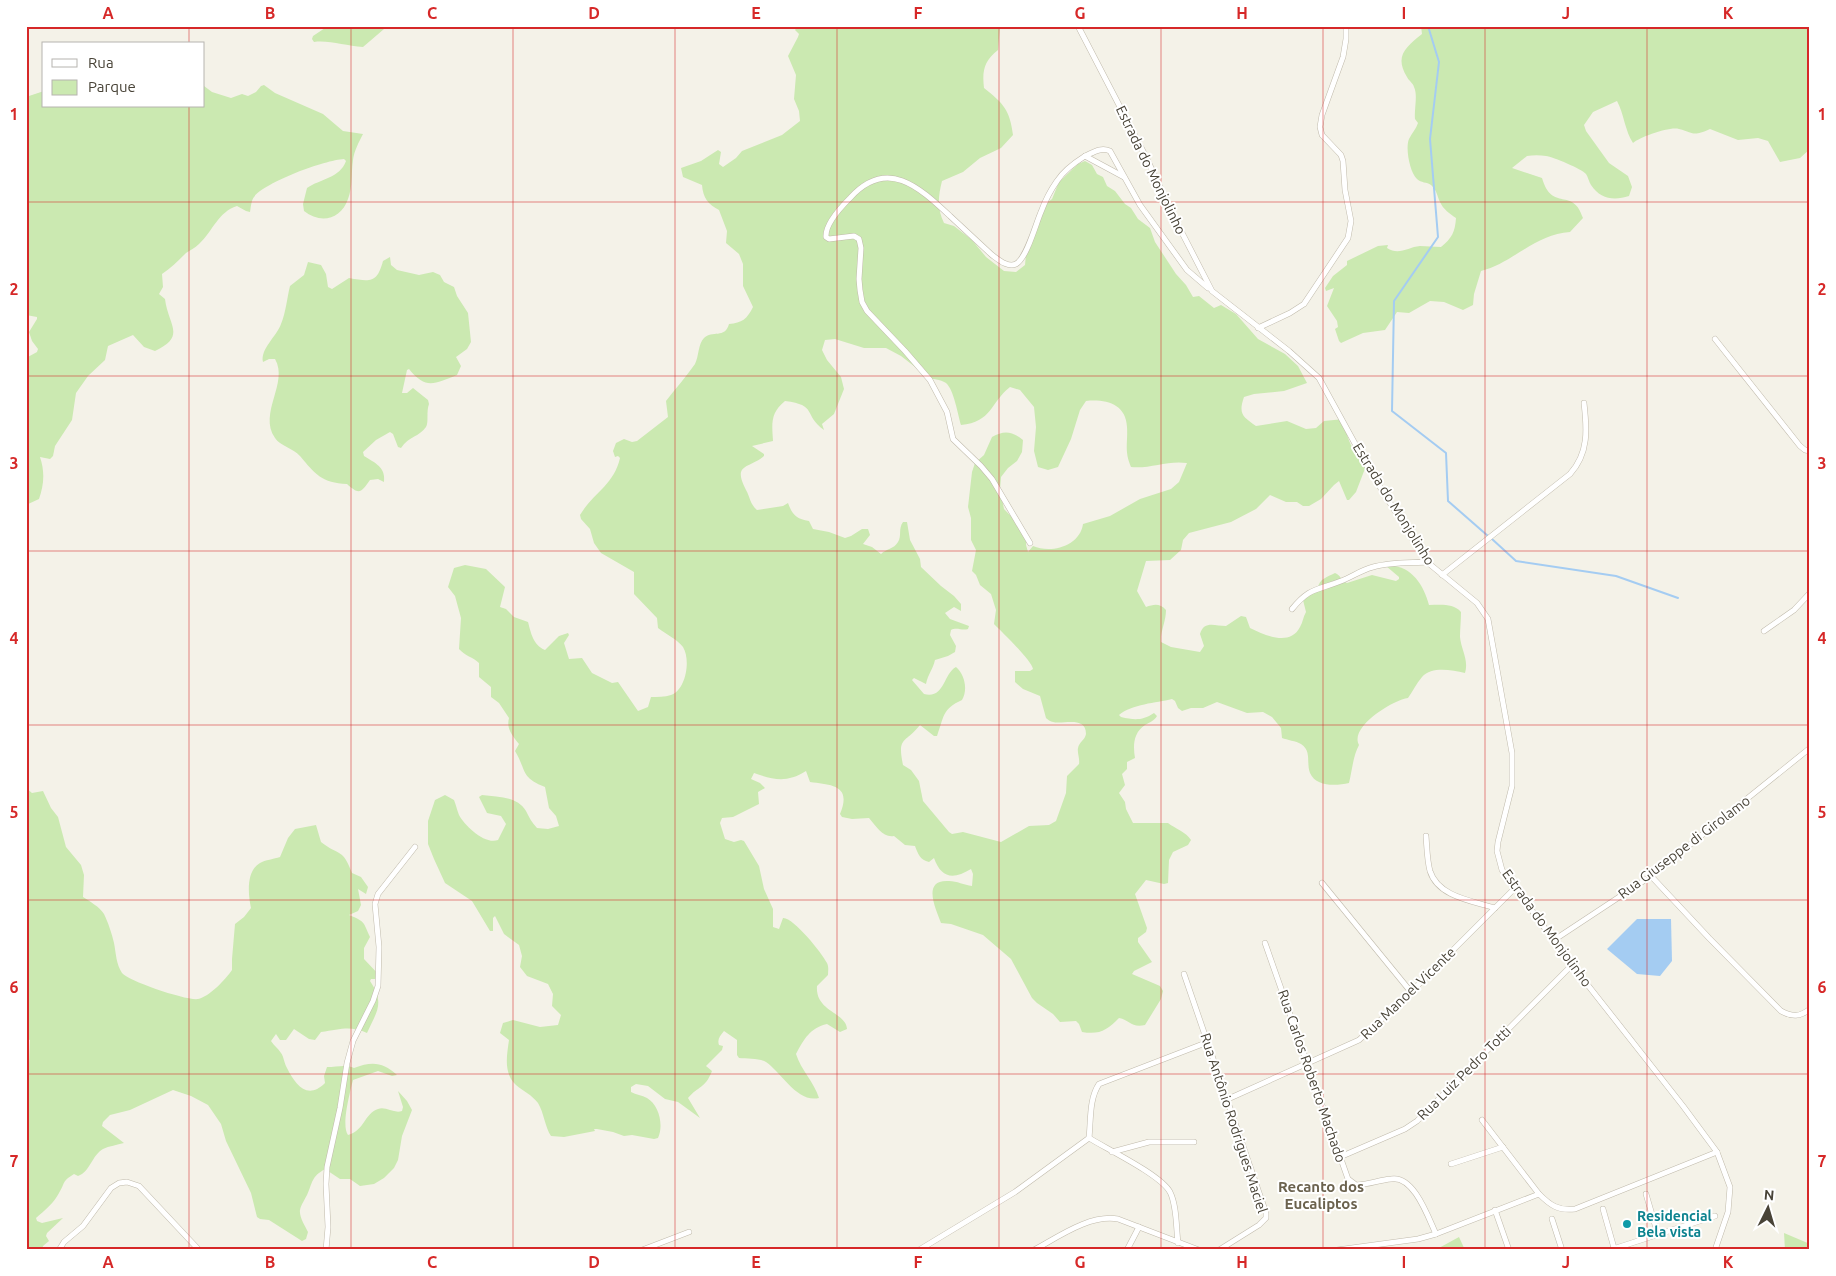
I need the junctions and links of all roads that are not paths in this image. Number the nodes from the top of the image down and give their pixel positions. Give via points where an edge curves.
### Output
1 (1078, 26) edge
2 (1346, 26) edge
3 (1085, 156) junction
4 (1124, 177) junction
5 (1212, 291) junction
6 (1258, 328) junction
7 (1715, 339) dead end
8 (1584, 403) dead end
9 (1810, 451) edge
10 (1030, 544) dead end
11 (1427, 562) junction
12 (1442, 575) junction
13 (1810, 593) edge
14 (1292, 609) dead end
15 (1764, 631) dead end
16 (1810, 748) edge
17 (1426, 836) dead end
18 (415, 847) dead end
19 (1651, 876) junction
20 (1322, 883) dead end
21 (1515, 888) junction
22 (1495, 908) junction
23 (1554, 940) junction
24 (1265, 942) dead end
25 (1572, 965) junction
26 (1184, 974) dead end
27 (1411, 992) junction
28 (1810, 1009) edge
29 (1208, 1042) junction
30 (1307, 1064) junction
31 (1228, 1099) junction
32 (1482, 1120) dead end
33 (1089, 1138) junction
34 (1194, 1142) dead end
35 (1503, 1147) junction
36 (1112, 1152) junction
37 (1717, 1152) junction
38 (1340, 1157) junction
39 (1451, 1164) dead end
40 (1538, 1194) junction
41 (1646, 1194) dead end
42 (1603, 1209) dead end
43 (1495, 1210) junction
44 (1715, 1216) dead end
45 (1552, 1219) dead end
46 (1139, 1227) junction
47 (688, 1232) dead end
48 (1436, 1234) junction
49 (1658, 1235) junction
50 (1178, 1243) junction
51 (1612, 1249) edge
52 (59, 1250) edge
53 (199, 1250) edge
54 (326, 1250) edge
55 (642, 1250) edge
56 (919, 1250) edge
57 (1034, 1250) edge
58 (1127, 1250) edge
59 (1199, 1250) edge
60 (1219, 1250) edge
61 (1337, 1250) edge
62 (1509, 1250) edge
63 (1562, 1250) edge
64 (1715, 1250) edge

1 - 5 street, Estrada do Monjolinho
2 - 6 street via 1343,57 1320,127 1322,135 1343,161 1351,221 1348,238 1304,304
3 - 4 street
3 - 4 street via 1106,149 1113,155
3 - 10 street via 1057,180 1023,257 1016,264 1000,261 927,195 898,179 880,179 861,188 850,197 825,232 829,239 854,236 859,239 860,290 864,307 930,380 947,412 953,439 992,479
4 - 5 street via 1187,270
5 - 6 street, Estrada do Monjolinho
6 - 11 street, Estrada do Monjolinho via 1319,378 1370,471
7 - 9 street via 1800,446
8 - 12 street via 1587,436 1577,467
11 - 12 street, Estrada do Monjolinho
11 - 14 street via 1374,566 1314,590 1303,596
12 - 21 street, Estrada do Monjolinho via 1477,603 1488,619 1512,752 1512,786 1498,851 1502,870
13 - 15 street via 1794,610
16 - 19 street, Rua Giuseppe di Girolamo
17 - 22 street via 1430,871 1438,886 1451,894
18 - 54 street via 378,894 375,904 378,986 352,1041 347,1063 327,1167
19 - 23 street, Rua Giuseppe di Girolamo
19 - 28 street via 1780,1011 1796,1016
20 - 27 street
21 - 22 street, Rua Manoel Vicente
21 - 23 street, Estrada do Monjolinho
22 - 27 street, Rua Manoel Vicente
23 - 25 street, Estrada do Monjolinho
24 - 30 street, Rua Carlos Roberto Machado
25 - 37 street, Estrada do Monjolinho
25 - 38 street, Rua Luiz Pedro Totti via 1417,1121
26 - 29 street, Rua Antônio Rodrigues Maciel
27 - 30 street, Rua Manoel Vicente via 1359,1040
29 - 31 street, Rua Antônio Rodrigues Maciel
29 - 33 street via 1099,1084 1092,1100
30 - 31 street, Rua Manoel Vicente
30 - 38 street, Rua Carlos Roberto Machado
31 - 60 street, Rua Antônio Rodrigues Maciel via 1266,1218 1259,1226
32 - 35 street
33 - 36 street
33 - 56 street via 1014,1192
34 - 36 street via 1149,1142
35 - 39 street
35 - 40 street
36 - 50 street via 1160,1180 1170,1192
37 - 40 street via 1575,1209 1557,1208
37 - 64 street, Estrada do Monjolinho via 1730,1187 1728,1212
38 - 48 street, Rua Carlos Roberto Machado via 1348,1179 1356,1185 1398,1178 1409,1184
40 - 43 street
41 - 49 street
42 - 51 street
43 - 48 street
43 - 62 street
44 - 49 street
45 - 63 street
46 - 50 street
46 - 57 street via 1118,1219 1099,1218
46 - 58 street
47 - 55 street
48 - 61 street
49 - 51 street
50 - 59 street
52 - 53 street via 83,1226 111,1188 128,1182 139,1186

